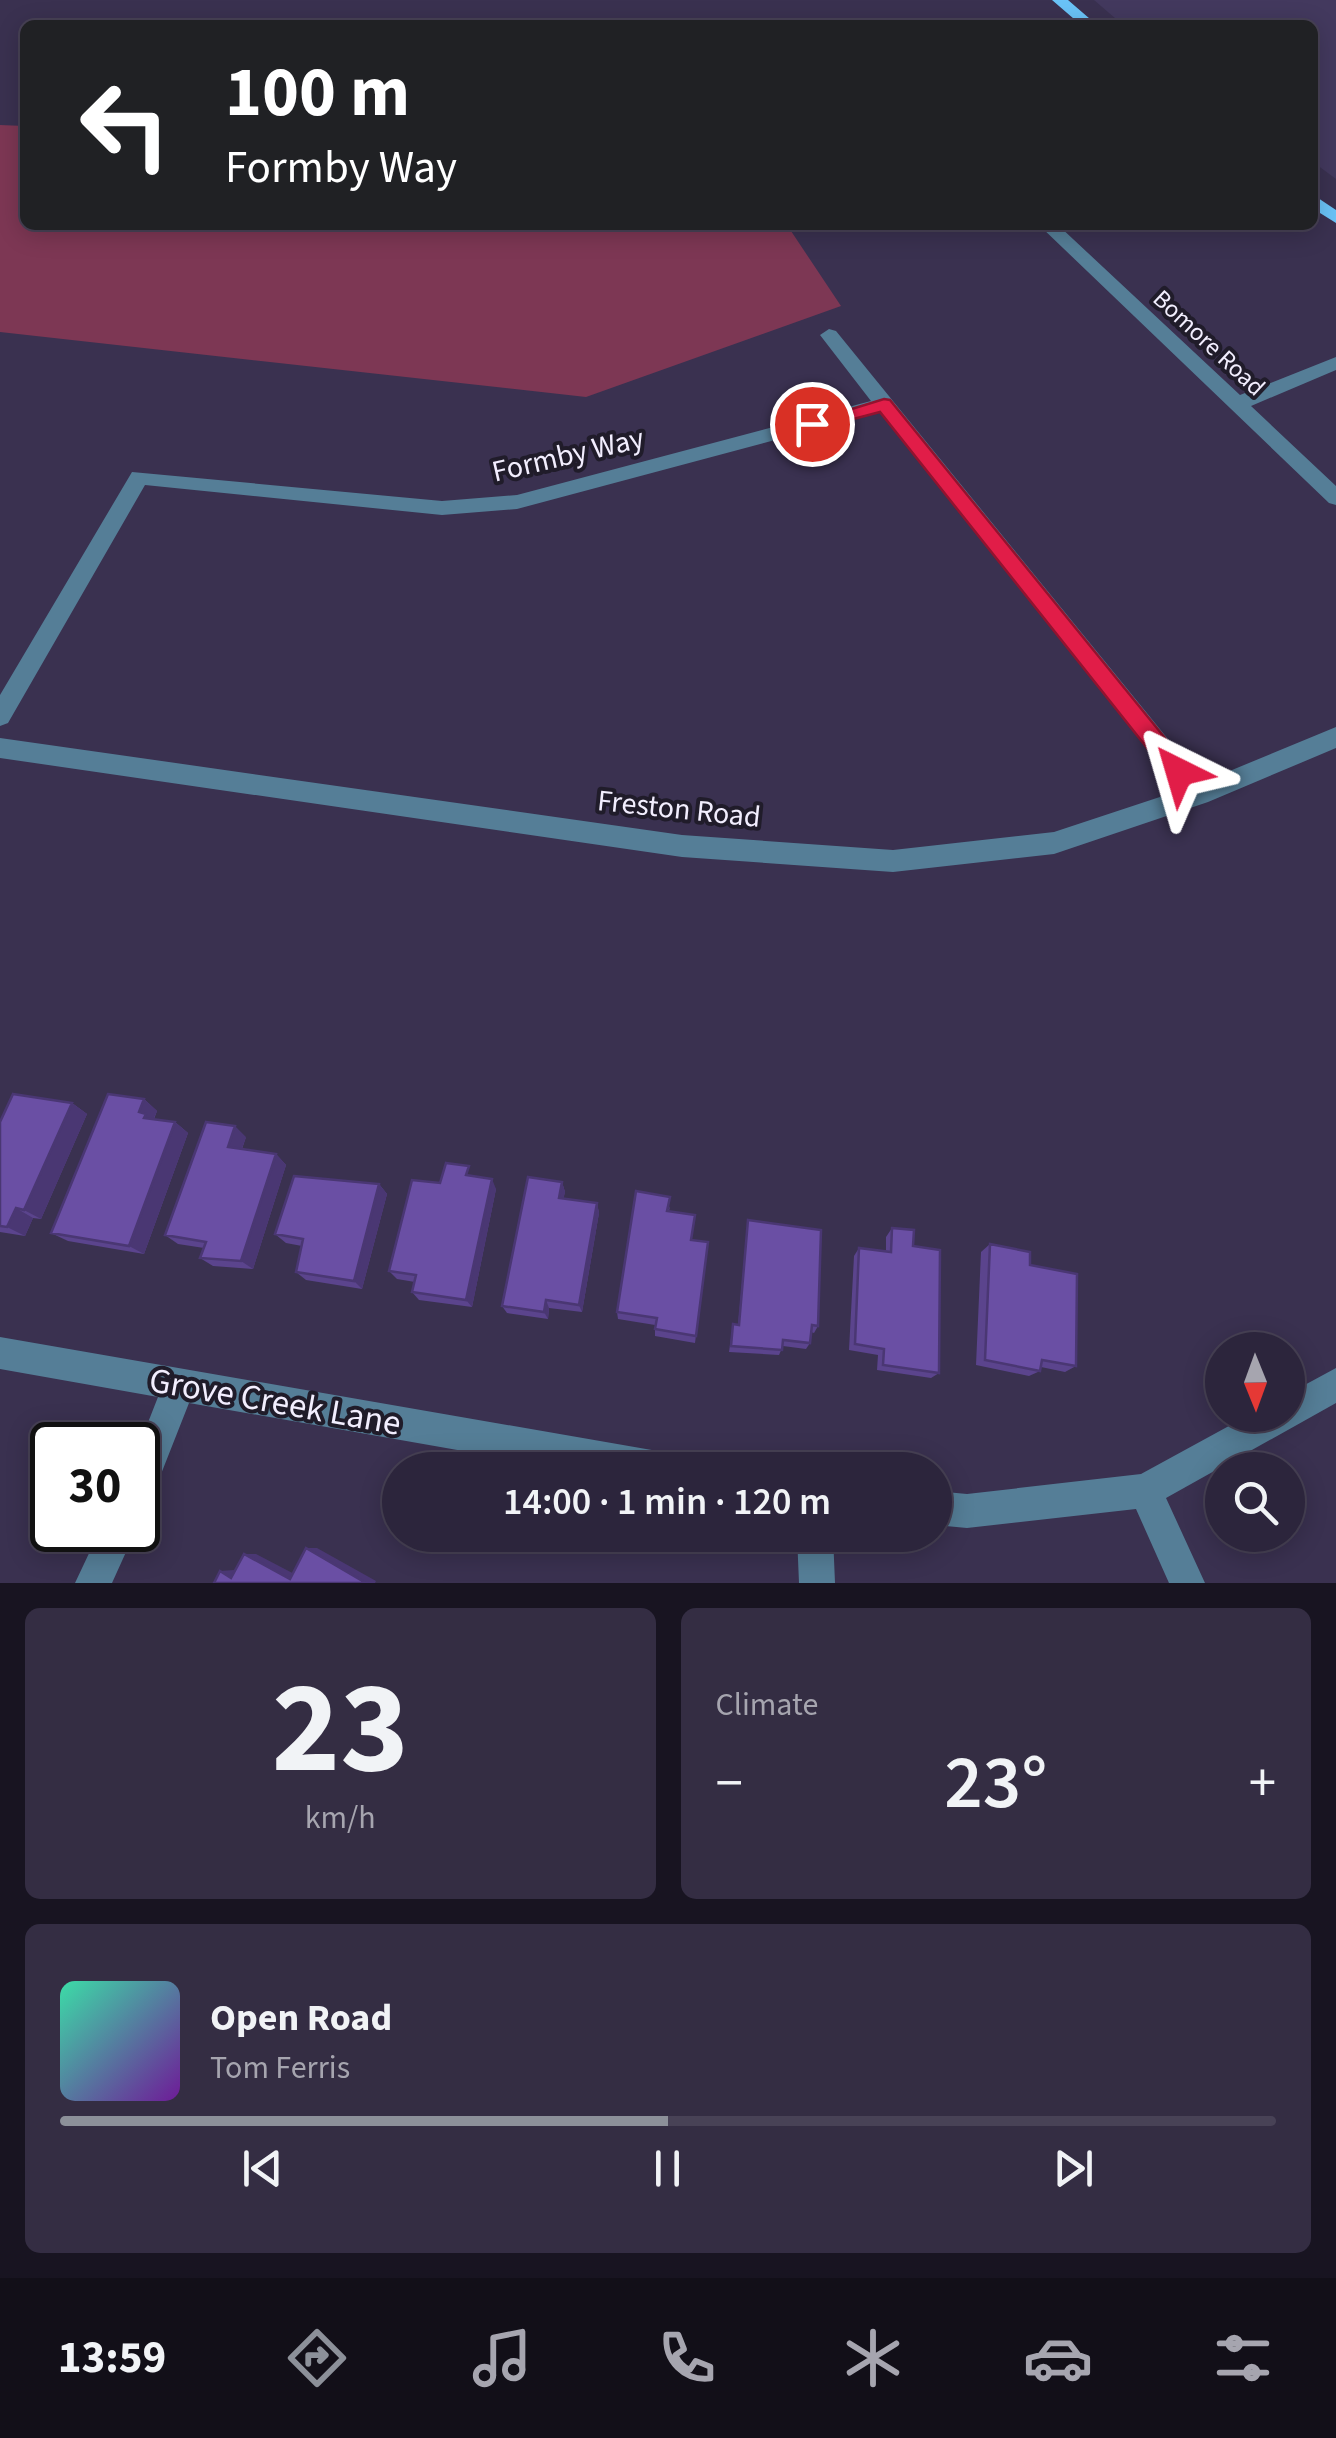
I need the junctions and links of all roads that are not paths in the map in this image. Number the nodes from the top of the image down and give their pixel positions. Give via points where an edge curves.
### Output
1 (1060, 0) edge
2 (1084, 20) edge
3 (1053, 230) edge
4 (829, 336) dead end
5 (1336, 363) edge
6 (884, 404) junction
7 (1237, 404) junction
8 (1336, 498) edge
9 (0, 716) edge
10 (1336, 737) edge
11 (0, 748) edge
12 (1199, 796) junction
13 (0, 1353) edge
14 (1336, 1385) edge
15 (179, 1386) junction
16 (1305, 1403) edge
17 (1252, 1432) edge
18 (160, 1434) edge
19 (564, 1452) edge
20 (1145, 1491) junction
21 (952, 1510) edge
22 (107, 1552) edge
23 (816, 1552) edge
24 (92, 1583) edge
25 (817, 1583) edge
26 (1187, 1583) edge

1 - 2 main road
3 - 7 street, Bomore Road
4 - 6 street
5 - 7 street
6 - 9 street, Formby Way via 517,502 442,508 139,478
6 - 12 street
7 - 8 street, Bomore Road
10 - 12 street, Freston Road
11 - 12 street, Freston Road via 682,846 894,862 1054,843
13 - 15 street, Grove Creek Lane
14 - 16 street
15 - 18 street
15 - 19 street, Grove Creek Lane
17 - 20 street
20 - 21 street
20 - 26 street
22 - 24 street
23 - 25 street

